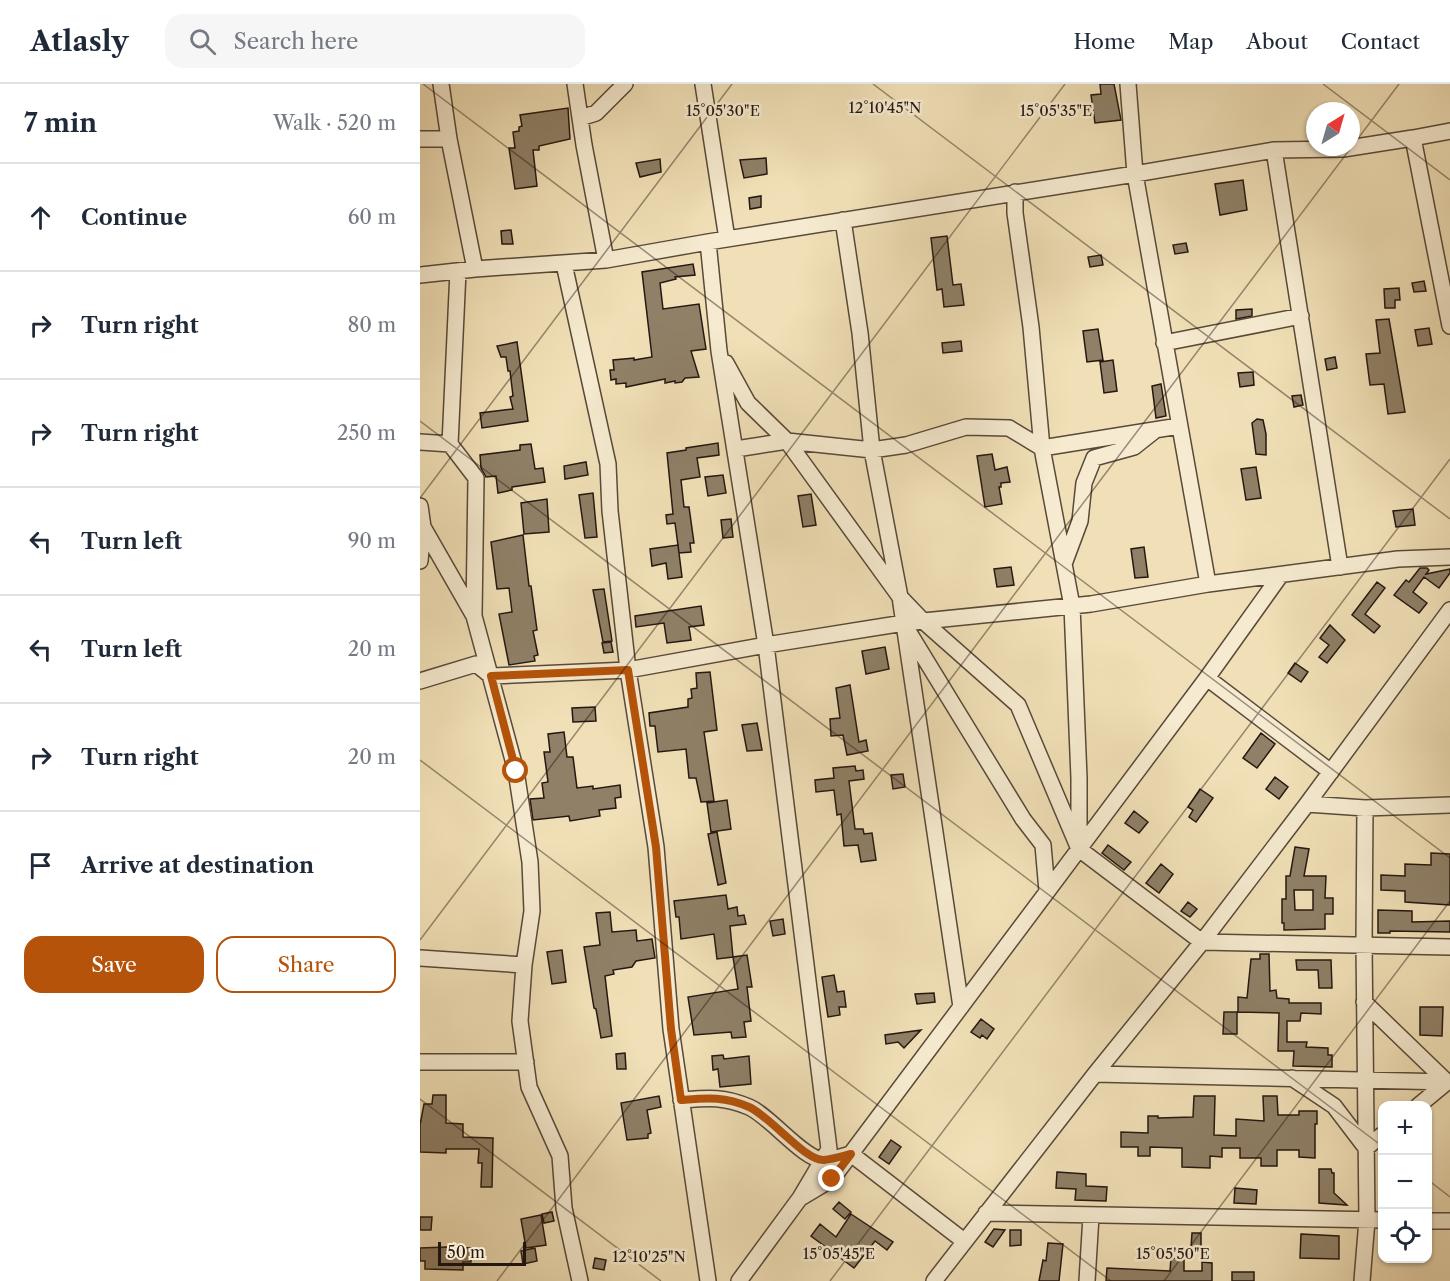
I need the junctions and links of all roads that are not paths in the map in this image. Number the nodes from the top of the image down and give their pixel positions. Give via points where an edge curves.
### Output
1 (441, 84) edge
2 (576, 84) edge
3 (625, 84) edge
4 (703, 84) edge
5 (1128, 84) edge
6 (580, 118) junction
7 (1450, 131) edge
8 (1413, 138) junction
9 (420, 139) edge
10 (449, 139) junction
11 (1274, 150) junction
12 (1135, 174) junction
13 (1015, 192) junction
14 (843, 220) junction
15 (727, 239) junction
16 (708, 242) junction
17 (606, 261) junction
18 (564, 264) junction
19 (475, 269) junction
20 (458, 271) junction
21 (420, 275) edge
22 (1301, 316) junction
23 (1450, 326) edge
24 (1164, 343) junction
25 (719, 351) junction
26 (1179, 426) junction
27 (1155, 430) junction
28 (787, 441) junction
29 (420, 442) edge
30 (450, 444) junction
31 (1042, 448) junction
32 (736, 449) junction
33 (872, 450) junction
34 (420, 506) edge
35 (423, 527) junction
36 (1450, 557) edge
37 (420, 561) edge
38 (1064, 564) junction
39 (1340, 567) junction
40 (1280, 576) junction
41 (1208, 584) junction
42 (900, 597) junction
43 (1072, 606) junction
44 (1450, 610) edge
45 (474, 616) junction
46 (922, 621) junction
47 (904, 623) junction
48 (766, 645) junction
49 (628, 670) junction
50 (491, 676) junction
51 (1207, 678) junction
52 (420, 681) edge
53 (1331, 772) junction
54 (1307, 804) junction
55 (1450, 805) edge
56 (1365, 808) junction
57 (1079, 849) junction
58 (1047, 891) junction
59 (1202, 942) junction
60 (1364, 944) junction
61 (1450, 946) edge
62 (420, 958) edge
63 (524, 965) junction
64 (1364, 1002) junction
65 (961, 1007) junction
66 (420, 1062) edge
67 (526, 1062) junction
68 (1095, 1074) junction
69 (1292, 1078) junction
70 (1365, 1079) junction
71 (1448, 1082) edge
72 (681, 1100) junction
73 (1424, 1101) edge
74 (1378, 1139) edge
75 (1366, 1148) junction
76 (851, 1154) junction
77 (822, 1161) junction
78 (800, 1198) junction
79 (986, 1213) junction
80 (1091, 1216) junction
81 (1375, 1220) edge
82 (1432, 1221) edge
83 (1450, 1221) edge
84 (964, 1241) junction
85 (580, 1281) edge
86 (708, 1281) edge
87 (739, 1281) edge
88 (934, 1281) edge
89 (1087, 1281) edge
90 (1362, 1281) edge

1 - 10 street
2 - 6 street
3 - 6 street via 597,113
4 - 15 street
5 - 12 street
6 - 17 street
7 - 8 street
8 - 11 street via 1343,148
8 - 23 street
9 - 10 street
10 - 19 street
11 - 12 street
11 - 22 street
12 - 13 street
12 - 24 street
13 - 14 street
13 - 31 street
14 - 15 street
14 - 33 street
15 - 16 street
16 - 17 street
16 - 25 street
17 - 18 street
18 - 19 street
18 - 49 street via 608,464
19 - 20 street
20 - 21 street
20 - 30 street
22 - 24 street
22 - 39 street
24 - 26 street
25 - 28 street via 748,403
25 - 32 street
26 - 27 street
26 - 41 street
27 - 31 street
27 - 38 street via 1134,447 1094,458 1084,483 1080,521
28 - 32 street
28 - 33 street
28 - 42 street
29 - 30 street
30 - 45 street via 476,478
31 - 33 street via 1009,428 966,428
31 - 38 street
32 - 48 street
33 - 42 street
34 - 35 street
35 - 37 street
35 - 45 street
36 - 39 street
38 - 43 street
39 - 40 street
40 - 41 street
40 - 51 street
41 - 43 street
42 - 46 street
42 - 47 street
43 - 46 street
43 - 57 street
44 - 53 street
45 - 50 street
46 - 47 street
46 - 57 street via 1018,705
47 - 48 street
47 - 58 street via 1023,819 1043,845
47 - 65 street
48 - 49 street
48 - 77 street via 829,1149
49 - 50 street
49 - 72 street via 656,847
50 - 52 street via 476,664
50 - 63 street via 516,771 530,862 532,911
51 - 53 street
51 - 57 street
53 - 54 street
54 - 56 street
54 - 59 street
55 - 56 street
56 - 60 street
57 - 58 street
57 - 59 street
58 - 65 street
59 - 60 street
59 - 68 street
60 - 61 street
60 - 64 street
62 - 63 street
63 - 67 street via 520,1021
64 - 70 street
64 - 71 street
65 - 76 street
66 - 67 street
67 - 85 street via 529,1086 560,1156 567,1224
68 - 69 street
68 - 79 street
69 - 70 street
69 - 75 street via 1334,1106
70 - 71 street
70 - 75 street
71 - 73 street
72 - 77 street via 718,1097 750,1107 805,1153
72 - 86 street
74 - 75 street
75 - 81 street
76 - 77 street
76 - 78 street via 832,1179
76 - 84 street
77 - 78 street
78 - 87 street
79 - 80 street
79 - 84 street
80 - 81 street
80 - 89 street
81 - 90 street
82 - 83 street
84 - 88 street

